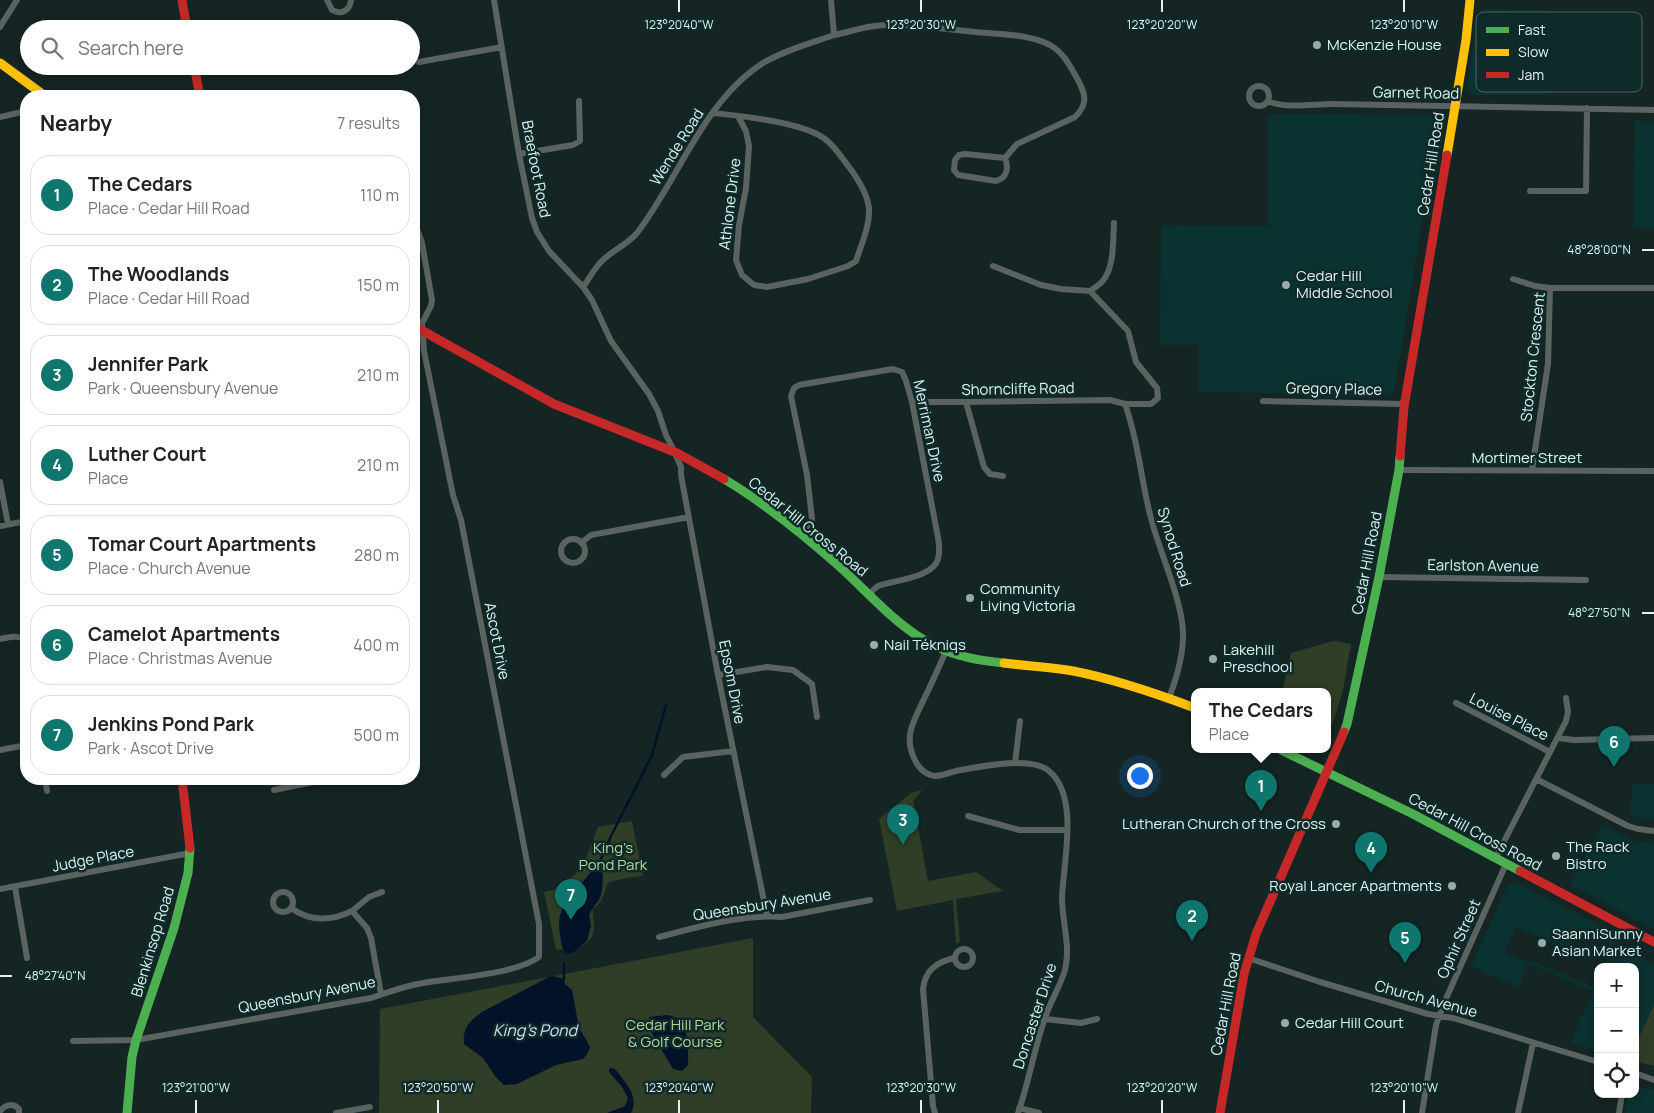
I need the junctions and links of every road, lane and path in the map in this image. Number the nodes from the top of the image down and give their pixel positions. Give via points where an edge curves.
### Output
1 (17, 0) edge
2 (182, 0) edge
3 (327, 0) edge
4 (351, 0) edge
5 (494, 0) edge
6 (831, 0) edge
7 (1470, 0) edge
8 (185, 20) edge
9 (0, 27) edge
10 (834, 36) junction
11 (502, 47) junction
12 (420, 62) edge
13 (0, 63) edge
14 (196, 75) edge
15 (37, 90) edge
16 (199, 90) edge
17 (579, 101) dead end
18 (1268, 101) dead end
19 (1454, 107) junction
20 (1587, 108) junction
21 (1654, 110) edge
22 (20, 112) edge
23 (713, 113) junction
24 (738, 116) junction
25 (0, 117) edge
26 (519, 154) junction
27 (1005, 158) junction
28 (1530, 191) dead end
29 (1114, 223) dead end
30 (420, 237) edge
31 (993, 266) dead end
32 (1513, 279) dead end
33 (584, 287) junction
34 (1550, 288) junction
35 (1654, 288) edge
36 (1090, 291) junction
37 (420, 326) edge
38 (420, 330) edge
39 (420, 336) edge
40 (1263, 401) dead end
41 (912, 402) junction
42 (966, 402) junction
43 (1125, 404) junction
44 (1404, 404) junction
45 (675, 453) junction
46 (1399, 470) junction
47 (1532, 470) junction
48 (1654, 470) edge
49 (1003, 476) dead end
50 (0, 482) edge
51 (689, 517) junction
52 (20, 522) edge
53 (8, 524) junction
54 (0, 526) edge
55 (804, 537) junction
56 (581, 543) dead end
57 (1379, 577) junction
58 (1586, 580) dead end
59 (870, 594) junction
60 (20, 637) edge
61 (0, 639) edge
62 (946, 651) junction
63 (718, 676) junction
64 (1169, 698) junction
65 (1566, 698) dead end
66 (1456, 704) dead end
67 (1191, 706) edge
68 (817, 717) dead end
69 (1020, 721) dead end
70 (1558, 738) junction
71 (1654, 738) edge
72 (20, 746) edge
73 (0, 750) edge
74 (733, 751) junction
75 (1550, 752) junction
76 (1287, 753) edge
77 (1014, 763) junction
78 (1327, 773) junction
79 (664, 775) dead end
80 (1536, 779) junction
81 (46, 785) edge
82 (183, 785) edge
83 (298, 785) edge
84 (274, 790) dead end
85 (47, 791) dead end
86 (968, 816) dead end
87 (1068, 830) junction
88 (1654, 830) edge
89 (190, 853) junction
90 (1495, 859) junction
91 (1506, 864) junction
92 (15, 887) junction
93 (0, 889) edge
94 (382, 892) dead end
95 (870, 900) dead end
96 (291, 908) dead end
97 (352, 911) junction
98 (767, 916) junction
99 (658, 937) dead end
100 (1654, 942) edge
101 (539, 957) joint
102 (27, 958) dead end
103 (954, 958) dead end
104 (1248, 958) junction
105 (381, 994) junction
106 (1439, 1016) junction
107 (1044, 1019) junction
108 (1098, 1019) dead end
109 (136, 1040) junction
110 (73, 1041) dead end
111 (1533, 1042) junction
112 (1594, 1061) edge
113 (1639, 1075) edge
114 (1654, 1080) edge
115 (1621, 1098) edge
116 (370, 1108) dead end
117 (0, 1111) edge
118 (1019, 1111) edge
119 (19, 1113) edge
120 (128, 1113) edge
121 (336, 1113) edge
122 (935, 1113) edge
123 (1039, 1113) edge
124 (1220, 1113) edge
125 (1422, 1113) edge
126 (1518, 1113) edge
127 (1619, 1113) edge

1 - 9 street
2 - 8 street
3 - 4 street via 329,7 339,12 346,10
5 - 11 street, Braefoot Road
6 - 10 street
7 - 19 street, Cedar Hill Road
10 - 23 street, Wende Road via 763,63 734,86
10 - 27 street via 869,27 894,25 1006,35 1050,45 1066,58 1082,88 1085,101 1082,110 1075,117 1017,144
11 - 12 street
11 - 26 street, Braefoot Road
13 - 15 street
14 - 16 street
17 - 26 street via 580,141
18 - 19 street, Garnet Road via 1289,105
19 - 20 street, Garnet Road
19 - 44 street, Cedar Hill Road
20 - 21 street, Garnet Road
20 - 28 street via 1586,191
22 - 25 street
23 - 24 street, Athlone Drive
23 - 33 street, Wende Road via 635,236 601,262
24 - 24 street, Athlone Drive via 750,146 736,260 742,275 754,285 768,287 808,279 856,261 869,209 857,178 837,150 824,138 788,124
26 - 33 street, Braefoot Road via 537,232
27 - 27 street via 959,155 954,160 954,170 958,176 996,181 1005,176
29 - 36 street via 1107,275
30 - 37 street via 432,306
31 - 36 street via 1041,284
32 - 34 street
33 - 45 street, Braefoot Road via 611,342 649,394
34 - 35 street, Stockton Crescent
34 - 47 street, Stockton Crescent via 1548,364
36 - 43 street, Shorncliffe Road via 1128,331 1136,362 1157,388 1158,398 1151,404
38 - 45 street, Cedar Hill Cross Road via 560,407
39 - 101 street, Ascot Drive via 461,520 539,924
40 - 44 street, Gregory Place
41 - 42 street, Shorncliffe Road
41 - 55 street, Merriman Drive via 902,372 893,369 799,384 794,388 791,396 812,519
41 - 59 street, Merriman Drive via 936,527 938,558 924,573 876,587
42 - 43 street, Shorncliffe Road via 1110,400
42 - 49 street via 984,467 990,474
43 - 64 street, Synod Road via 1151,519 1181,614 1183,646
44 - 46 street, Cedar Hill Road
45 - 51 street, Epsom Drive via 681,467
45 - 55 street, Cedar Hill Cross Road via 732,484
46 - 47 street, Mortimer Street
46 - 57 street, Cedar Hill Road
47 - 48 street, Mortimer Street
50 - 53 street
51 - 56 street via 591,535
51 - 63 street, Epsom Drive
52 - 53 street
53 - 54 street
55 - 59 street, Cedar Hill Cross Road
57 - 58 street, Earlston Avenue
57 - 78 street, Cedar Hill Road via 1347,724
59 - 62 street, Cedar Hill Cross Road via 910,630
60 - 61 street
62 - 64 street, Cedar Hill Cross Road via 970,658 1101,676
62 - 77 street via 911,731 910,747 918,764 935,776
63 - 68 street via 767,667 793,670 812,684
63 - 74 street, Epsom Drive
64 - 67 street, Cedar Hill Cross Road
65 - 70 street via 1568,712
66 - 75 street, Louise Place
69 - 77 street
70 - 71 street
70 - 75 street
72 - 73 street
74 - 79 street via 683,757
74 - 98 street, Epsom Drive
75 - 80 street
76 - 78 street, Cedar Hill Cross Road
77 - 87 street, Doncaster Drive via 1037,764 1056,777 1065,800
78 - 90 street, Cedar Hill Cross Road via 1413,814
78 - 104 street, Cedar Hill Road
80 - 88 street via 1628,826
80 - 90 street
81 - 85 street
82 - 89 street, Blenkinsop Road
83 - 84 street
86 - 87 street via 1019,830
87 - 107 street, Doncaster Drive via 1062,899 1067,940 1065,969
89 - 92 street, Judge Place
89 - 109 street, Blenkinsop Road via 183,897
90 - 91 street, Cedar Hill Cross Road
91 - 100 street, Cedar Hill Cross Road
91 - 106 street, Ophir Street
92 - 93 street, Judge Place
92 - 102 street
94 - 97 street via 368,897
95 - 98 street, Queensbury Avenue via 782,917
96 - 97 street via 299,914 322,919
97 - 105 street via 371,938
98 - 99 street, Queensbury Avenue
101 - 105 street, Queensbury Avenue via 533,962 493,973 413,985
103 - 122 street via 934,966 924,980
104 - 106 street, Church Avenue
104 - 124 street, Cedar Hill Road
105 - 109 street, Queensbury Avenue
106 - 111 street, Church Avenue
106 - 125 street, Ophir Street
107 - 108 street via 1081,1024
107 - 118 street, Doncaster Drive
109 - 110 street, Queensbury Avenue
109 - 120 street, Blenkinsop Road
111 - 112 street, Church Avenue
111 - 126 street
113 - 114 street
115 - 127 street
116 - 121 street
117 - 119 street via 12,1105 19,1108
118 - 123 street

